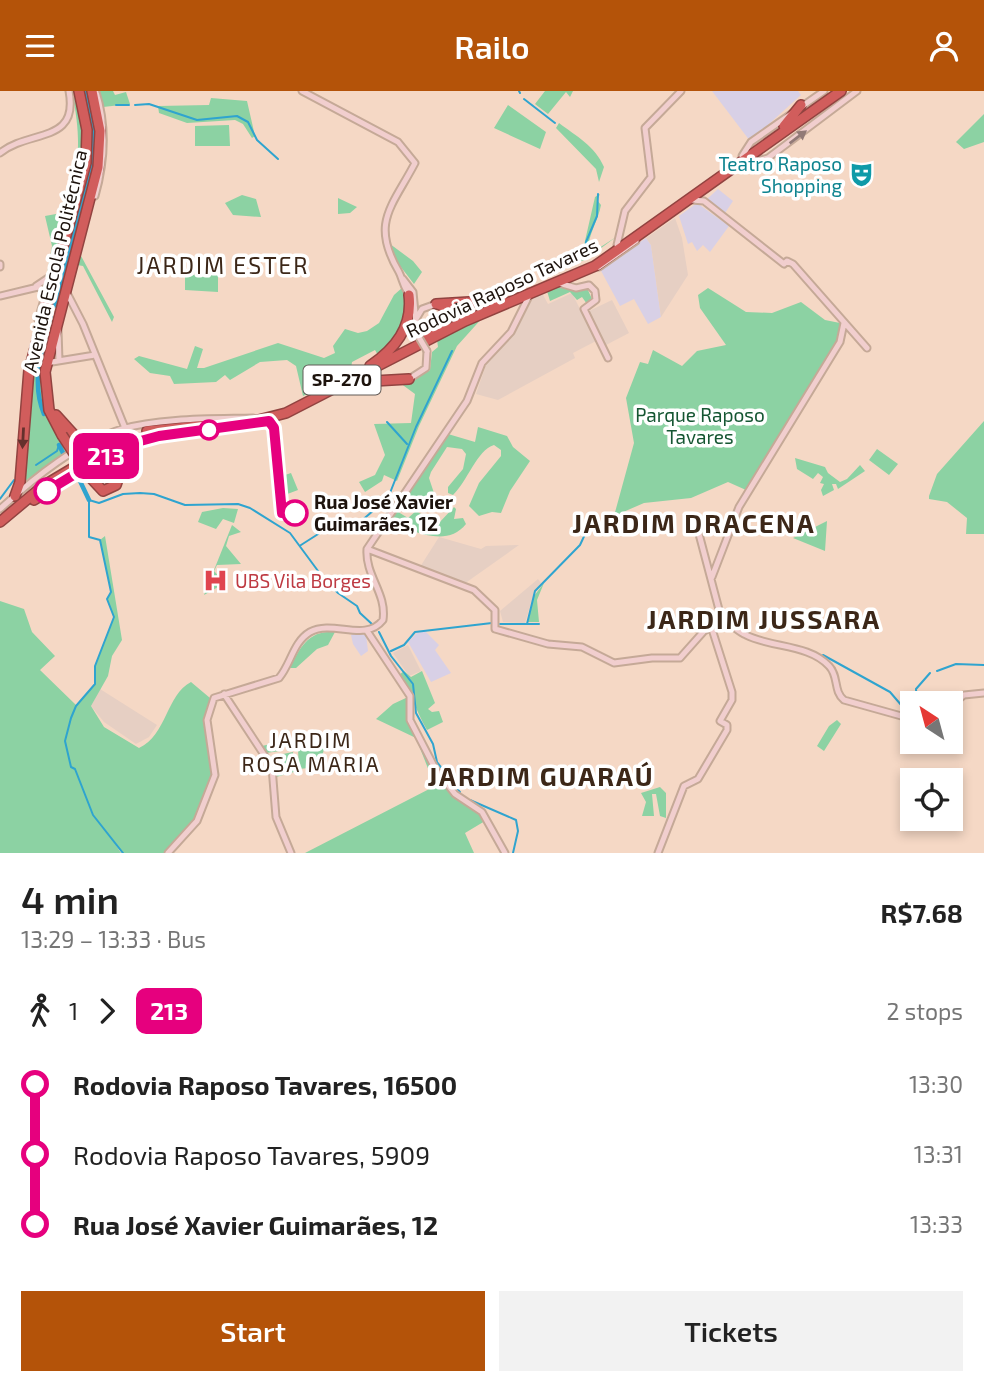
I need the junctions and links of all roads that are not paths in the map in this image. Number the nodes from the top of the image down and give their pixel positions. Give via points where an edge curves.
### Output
1 (94, 91) edge
2 (302, 91) edge
3 (681, 91) edge
4 (824, 91) edge
5 (832, 91) edge
6 (841, 91) edge
7 (857, 91) edge
8 (71, 92) edge
9 (800, 105) junction
10 (784, 127) junction
11 (2, 154) edge
12 (742, 156) junction
13 (738, 166) junction
14 (704, 196) junction
15 (621, 240) junction
16 (61, 254) junction
17 (578, 274) junction
18 (51, 276) junction
19 (69, 278) junction
20 (558, 283) junction
21 (576, 288) junction
22 (26, 289) junction
23 (46, 292) junction
24 (531, 294) junction
25 (410, 295) junction
26 (0, 296) edge
27 (66, 297) junction
28 (506, 301) junction
29 (436, 304) junction
30 (51, 309) junction
31 (521, 314) junction
32 (416, 322) junction
33 (844, 323) junction
34 (428, 336) junction
35 (417, 347) junction
36 (867, 348) dead end
37 (95, 355) junction
38 (608, 359) dead end
39 (59, 361) junction
40 (46, 363) junction
41 (370, 366) junction
42 (364, 375) junction
43 (409, 379) junction
44 (349, 387) junction
45 (44, 389) junction
46 (251, 421) junction
47 (125, 428) junction
48 (159, 436) junction
49 (85, 447) junction
50 (105, 456) junction
51 (15, 496) junction
52 (0, 509) edge
53 (0, 515) edge
54 (0, 522) edge
55 (699, 534) dead end
56 (367, 549) junction
57 (712, 577) junction
58 (722, 621) junction
59 (711, 626) junction
60 (367, 631) junction
61 (984, 693) edge
62 (225, 696) junction
63 (963, 696) edge
64 (900, 716) edge
65 (168, 853) edge
66 (291, 853) edge
67 (505, 853) edge
68 (658, 853) edge

1 - 19 highway, Avenida Escola Politécnica via 99,159
2 - 25 street via 398,142 415,163 384,226 386,249
3 - 15 street via 645,128 651,177 626,208
4 - 9 street
5 - 10 highway, Rodovia Raposo Tavares / SP-270
6 - 13 highway, Rodovia Raposo Tavares / SP-270
13 -> 7 street via 768,158
8 - 11 street via 66,124 14,143
8 - 16 highway, Avenida Escola Politécnica via 87,125 87,152
9 - 10 highway
9 - 12 street via 750,144
10 - 12 highway, Rodovia Raposo Tavares / SP-270
12 - 15 highway, Rodovia Raposo Tavares / SP-270
13 - 14 highway, Rodovia Raposo Tavares / SP-270
14 - 17 highway, Rodovia Raposo Tavares / SP-270 via 692,199
14 - 33 street via 793,264
15 - 28 highway, Rodovia Raposo Tavares / SP-270 via 565,275
16 - 18 street, Avenida Escola Politécnica
16 - 30 highway, Avenida Escola Politécnica
17 - 20 highway, Rodovia Raposo Tavares / SP-270
17 - 21 street via 571,283
18 - 22 street
18 - 23 street, Avenida Escola Politécnica
19 - 27 street
19 - 30 highway, Avenida Escola Politécnica
20 - 21 street
20 - 24 highway, Rodovia Raposo Tavares / SP-270
21 - 38 street via 589,285 597,294 584,309
22 - 23 street via 38,287
22 - 26 street
23 - 30 street, Avenida Escola Politécnica
24 - 28 highway, Rodovia Raposo Tavares / SP-270
24 - 31 street
25 - 32 street
25 - 41 highway via 400,340
27 - 30 street
27 - 37 street via 73,303
28 - 29 highway
28 - 31 street via 519,305
28 - 34 highway, Rodovia Raposo Tavares / SP-270
28 - 35 highway, Rodovia Raposo Tavares / SP-270
29 - 32 street via 422,309
29 - 34 highway via 445,307 448,316
30 - 39 street via 58,327
30 - 40 highway, Avenida Escola Politécnica
30 -> 51 highway, Avenida Escola Politécnica via 35,348 26,390 20,482
31 - 56 street via 511,332 485,358 467,401
32 - 43 street, bridge via 427,351 426,368
33 - 36 street
33 - 57 street via 840,342 739,507
34 - 41 highway, Rodovia Raposo Tavares / SP-270
35 - 42 highway, Rodovia Raposo Tavares / SP-270
35 - 43 highway via 394,366 398,377
37 - 39 street
37 - 47 street
39 - 40 street
40 - 45 highway, Avenida Escola Politécnica
41 - 46 highway, Rodovia Raposo Tavares / SP-270
42 - 44 highway
42 - 46 highway, Rodovia Raposo Tavares / SP-270 via 285,413
43 - 44 highway
44 - 46 highway via 278,420
45 - 49 highway via 58,418
45 - 50 highway, Avenida Escola Politécnica, bridge via 62,435 103,491 116,485 122,467 118,459
46 - 47 street
46 - 48 highway, Rodovia Raposo Tavares / SP-270
46 - 53 highway, Rodovia Raposo Tavares / SP-270 via 115,437 43,479
47 - 49 street
48 - 50 highway
48 - 54 highway, Rodovia Raposo Tavares / SP-270 via 123,440 107,447 43,487
49 - 51 street
50 - 54 highway
51 - 52 street
55 - 57 street
56 - 59 street via 477,592 495,610 495,629 548,645 582,647 614,663 680,658
56 - 60 street via 368,569 384,606 383,619
57 - 58 street
58 - 59 street
58 - 64 street via 750,637 823,661 832,669 844,700
59 - 68 street via 732,687 732,700 720,720 727,730 698,779 684,786
60 - 62 street via 324,628 310,632 279,678
60 - 67 street via 410,696 410,720 443,781 482,812
61 - 63 street
62 - 65 street via 214,698 208,713 215,775 197,821
62 - 66 street via 272,767 276,817

